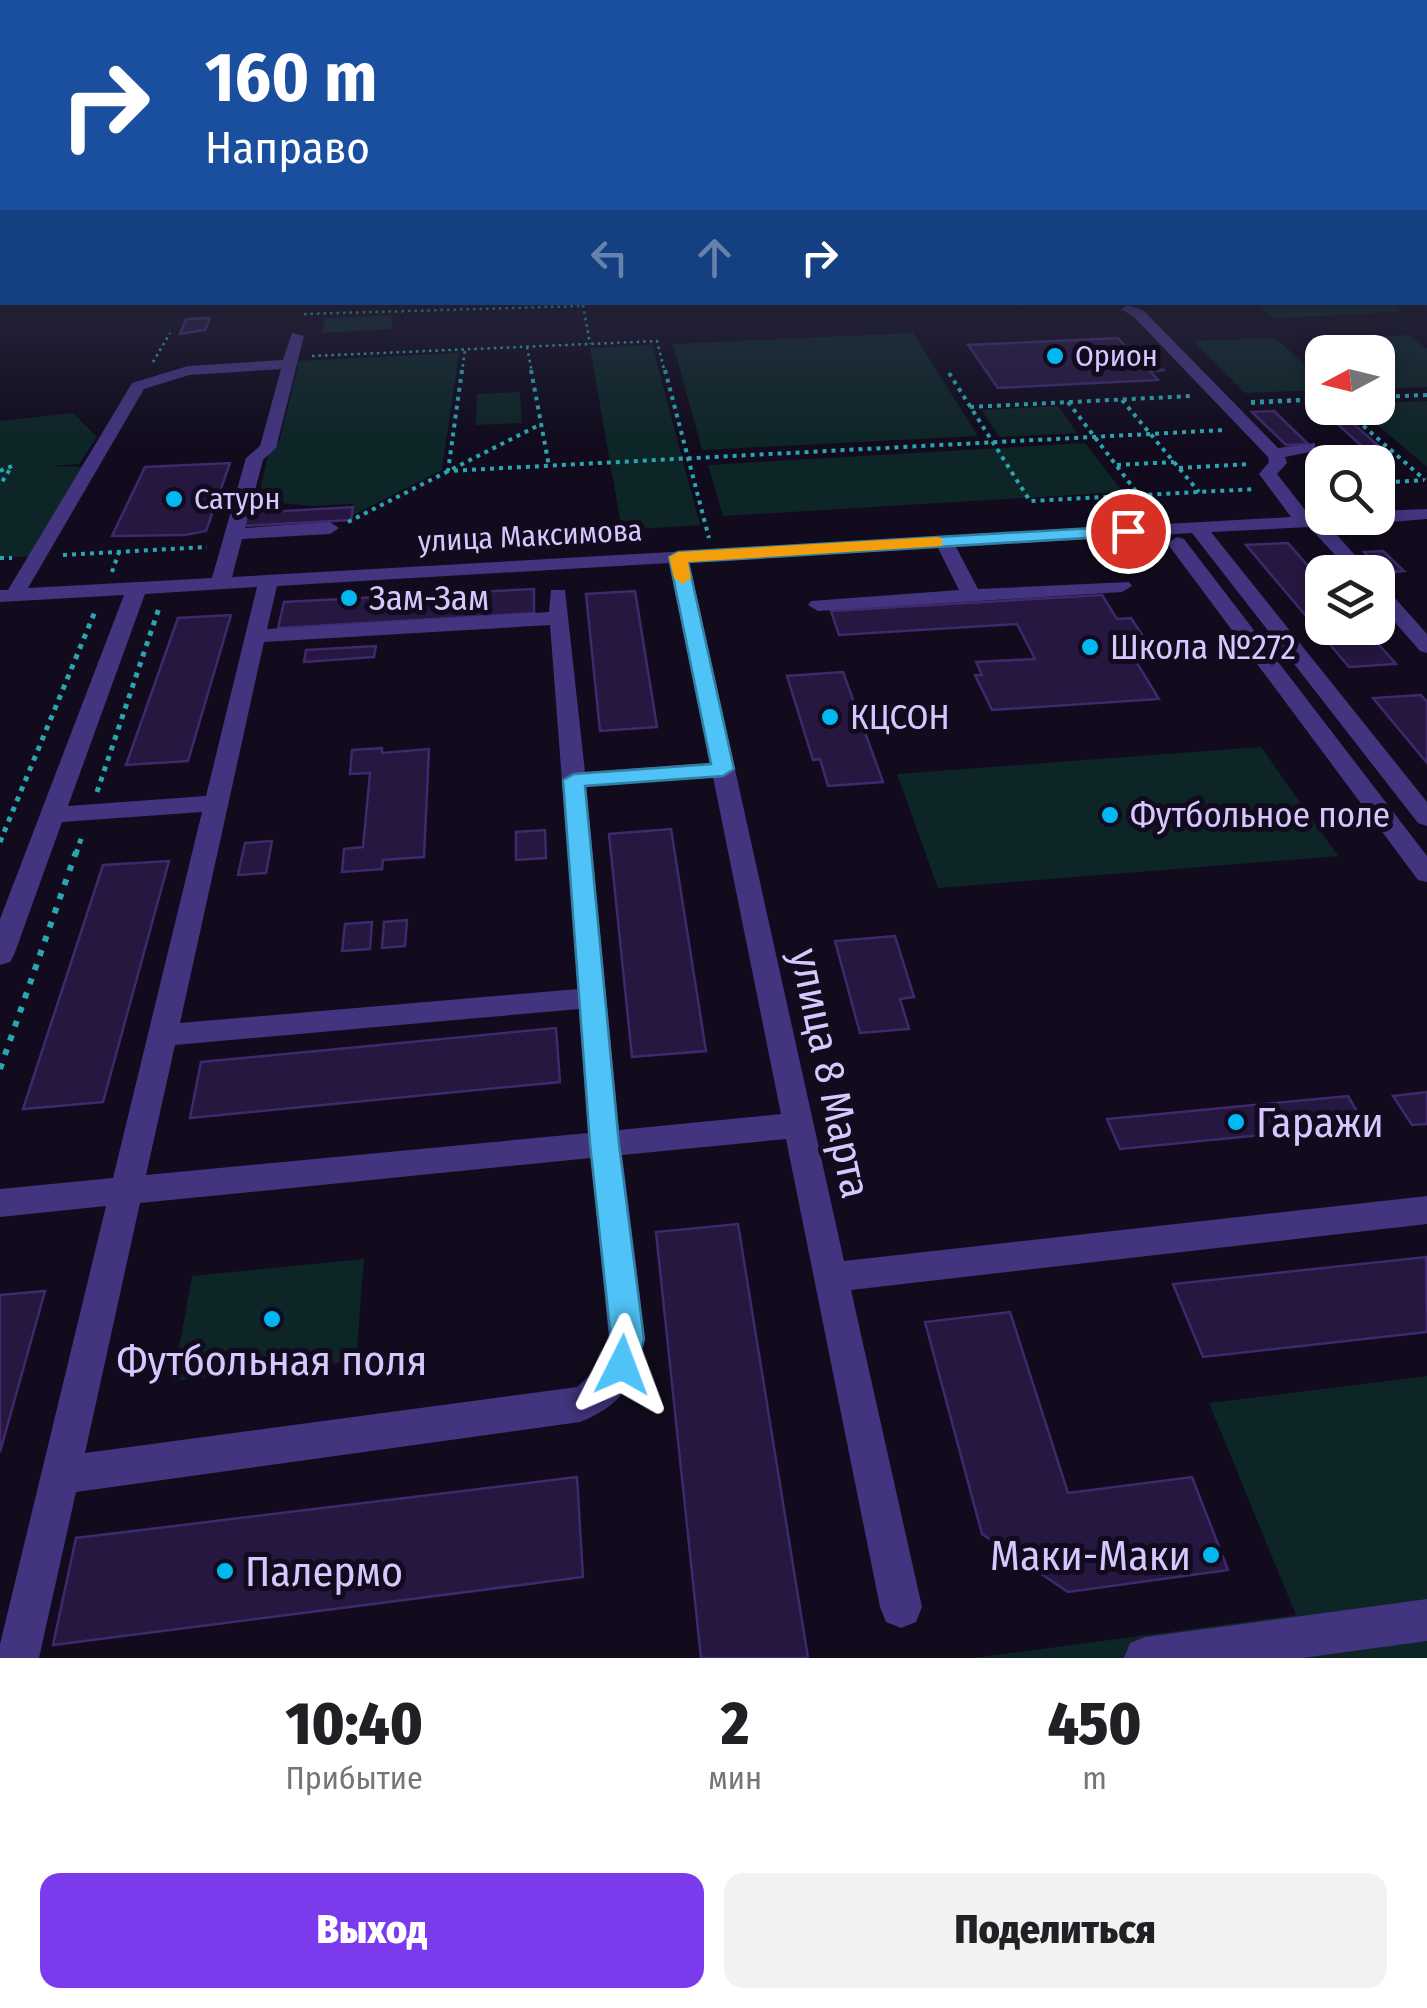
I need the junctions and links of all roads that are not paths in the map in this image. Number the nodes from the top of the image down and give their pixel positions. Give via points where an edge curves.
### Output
1 (1128, 309) dead end
2 (297, 336) dead end
3 (292, 361) junction
4 (1189, 365) junction
5 (1162, 366) dead end
6 (1305, 449) edge
7 (1276, 458) junction
8 (1427, 514) edge
9 (1305, 516) edge
10 (1395, 516) edge
11 (1305, 520) edge
12 (1197, 527) junction
13 (330, 528) road end
14 (1324, 535) edge
15 (1170, 536) junction
16 (232, 540) junction
17 (1220, 540) dead end
18 (944, 542) junction
19 (1343, 555) edge
20 (678, 557) junction
21 (268, 581) junction
22 (220, 584) junction
23 (1122, 586) dead end
24 (137, 588) junction
25 (970, 595) junction
26 (7, 596) edge
27 (818, 604) dead end
28 (1395, 611) edge
29 (255, 636) junction
30 (1427, 647) edge
31 (723, 769) junction
32 (574, 780) junction
33 (1427, 792) edge
34 (216, 803) junction
35 (52, 815) junction
36 (1427, 818) edge
37 (1427, 874) edge
38 (0, 954) edge
39 (592, 998) junction
40 (162, 1035) junction
41 (798, 1125) junction
42 (605, 1144) junction
43 (126, 1191) junction
44 (0, 1203) edge
45 (1427, 1210) edge
46 (831, 1277) junction
47 (60, 1474) junction
48 (900, 1606) dead end
49 (1427, 1620) edge
50 (18, 1658) edge
51 (1144, 1658) edge

1 - 4 street
2 - 3 street
3 - 16 street
3 - 26 street via 188,370 138,386
4 - 5 street
4 - 7 street
6 - 7 street
7 - 9 street via 1268,474
8 - 10 street
11 - 12 street, улица Максимова
12 - 15 street, улица Максимова
12 - 36 street
13 - 16 street
14 - 19 street
15 - 18 street, улица Максимова
15 - 37 street
16 - 22 street
17 - 33 street
18 - 20 street, улица Максимова
18 - 25 street
20 - 21 street, улица Максимова
20 - 31 street, улица 8 Марта
21 - 22 street, улица Максимова
21 - 29 street
22 - 24 street, улица Максимова
23 - 25 street
24 - 26 street, улица Максимова
24 - 35 street
25 - 27 street
28 - 30 street
29 - 32 street via 559,606
29 - 34 street
31 - 32 street
31 - 41 street, улица 8 Марта
32 - 39 street
34 - 35 street
34 - 40 street
35 - 38 street
39 - 40 street
39 - 42 street
40 - 43 street
41 - 42 street
41 - 46 street, улица 8 Марта
42 - 43 street
42 - 47 street via 628,1339 607,1390 580,1405
43 - 44 street
43 - 47 street
45 - 46 street
46 - 48 street, улица 8 Марта
47 - 50 street
49 - 51 street

